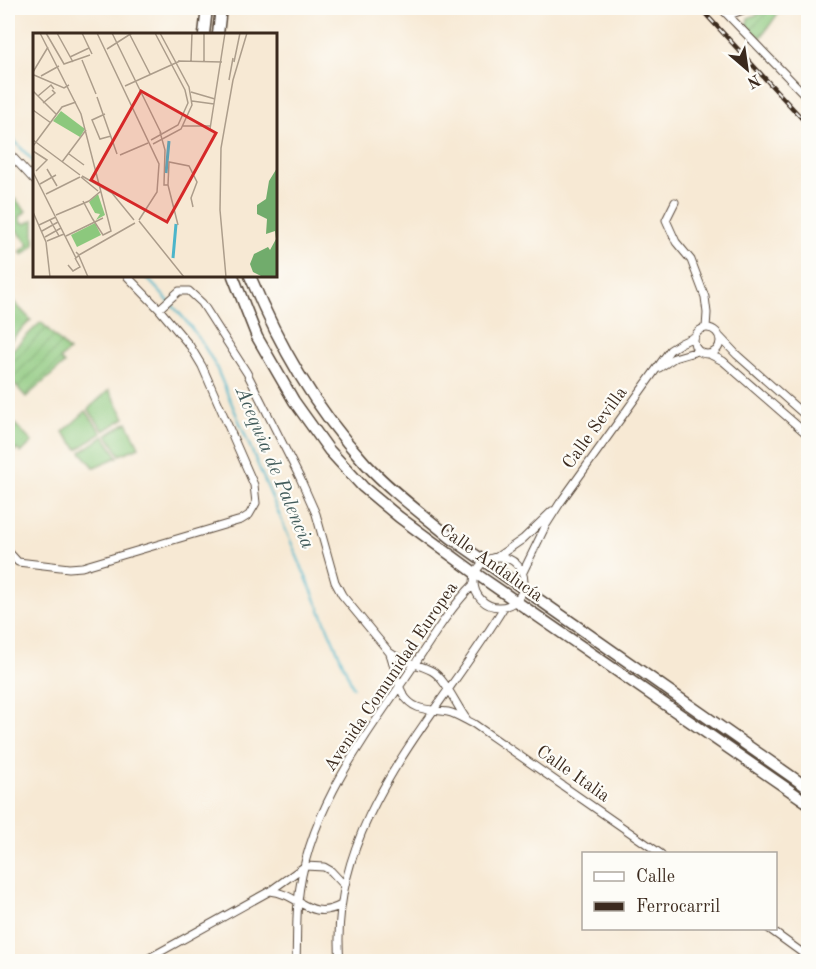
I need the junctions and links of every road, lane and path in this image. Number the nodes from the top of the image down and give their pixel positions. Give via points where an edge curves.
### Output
1 (207, 8) edge
2 (221, 8) edge
3 (721, 8) edge
4 (749, 8) edge
5 (729, 15) junction
6 (204, 33) edge
7 (218, 33) edge
8 (808, 98) edge
9 (8, 152) edge
10 (33, 179) edge
11 (675, 202) dead end
12 (129, 278) edge
13 (234, 278) edge
14 (251, 278) edge
15 (161, 307) junction
16 (706, 328) junction
17 (694, 337) junction
18 (720, 337) junction
19 (698, 351) junction
20 (711, 355) junction
21 (654, 371) junction
22 (808, 418) edge
23 (808, 435) edge
24 (560, 503) junction
25 (8, 551) edge
26 (497, 557) junction
27 (485, 561) junction
28 (523, 572) junction
29 (475, 578) junction
30 (524, 588) junction
31 (516, 602) junction
32 (504, 607) junction
33 (389, 652) junction
34 (414, 665) junction
35 (399, 687) junction
36 (449, 691) junction
37 (433, 712) junction
38 (467, 720) junction
39 (808, 788) edge
40 (808, 803) edge
41 (658, 852) edge
42 (305, 866) junction
43 (344, 885) junction
44 (270, 891) junction
45 (298, 902) junction
46 (341, 905) junction
47 (771, 930) edge
48 (808, 957) edge
49 (142, 962) edge
50 (296, 962) edge
51 (340, 962) edge

1 - 6 main road
2 - 7 main road
3 - 5 street
4 - 5 street
5 - 8 street
9 - 10 street
11 - 16 street via 666,220 676,242 691,260 705,297
12 - 15 street
13 - 29 main road, Calle Andalucía via 257,337 329,450 363,487
14 - 27 main road, Calle Andalucía via 270,325 306,388 365,463 451,538
15 - 25 street via 202,366 254,485 256,503 249,515 217,529 82,567 18,562
15 - 33 street via 179,291 189,291 202,303 247,373 300,478 316,514 335,582
16 - 17 street
16 - 18 street
17 - 19 street
17 - 21 street, Calle Sevilla via 670,350
18 - 20 street via 718,350
18 - 22 street
19 - 20 street
19 - 21 street, Calle Sevilla via 674,358
20 - 23 street via 723,361
21 - 24 street, Calle Sevilla
24 - 26 street, Calle Sevilla via 523,539
24 - 28 street, Calle Sevilla
26 - 27 street, Calle Sevilla
26 - 28 street via 511,559
27 - 29 street, Avenida Comunidad Europea
27 - 30 main road, Calle Andalucía
28 - 30 street
29 - 31 main road, Calle Andalucía
29 - 32 street via 477,595 485,603
29 - 34 street, Avenida Comunidad Europea
30 - 31 street
30 - 39 main road, Calle Andalucía
31 - 32 street
31 - 40 main road, Calle Andalucía
32 - 36 street
33 - 34 street
33 - 35 street
34 - 35 street, Avenida Comunidad Europea
34 - 36 street via 439,676
35 - 37 street via 408,702
35 - 42 street, Avenida Comunidad Europea via 345,768 320,819
36 - 37 street
36 - 38 street, Calle Italia
37 - 38 street, Calle Italia via 447,712
37 - 43 street via 378,796 353,852
38 - 41 street, Calle Italia
42 - 43 street via 324,867
42 - 44 street
42 - 45 street, Avenida Comunidad Europea
43 - 46 street
44 - 45 street via 283,892
44 - 49 street
45 - 46 street via 323,911
45 - 50 street, Avenida Comunidad Europea
46 - 51 street
47 - 48 street

